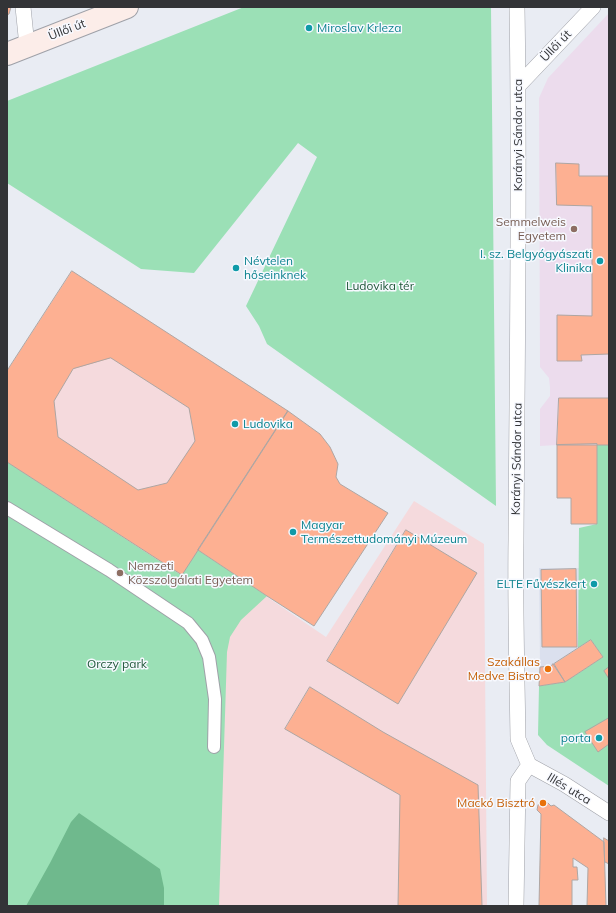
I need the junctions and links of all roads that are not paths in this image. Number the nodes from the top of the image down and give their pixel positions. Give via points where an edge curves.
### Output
1 (23, 7) edge
2 (127, 7) edge
3 (517, 7) edge
4 (593, 7) edge
5 (27, 46) junction
6 (7, 54) edge
7 (519, 85) junction
8 (7, 508) edge
9 (214, 747) dead end
10 (529, 765) junction
11 (609, 813) edge
12 (516, 906) edge

1 - 5 street
2 - 5 main road, Üllői út
3 - 7 street, Korányi Sándor utca
4 - 7 street, Üllői út
5 - 6 main road, Üllői út
7 - 10 street, Korányi Sándor utca via 516,542 518,739
8 - 9 street via 109,570 188,623 202,640 209,657 215,698
10 - 11 street, Illés utca
10 - 12 street via 518,781

